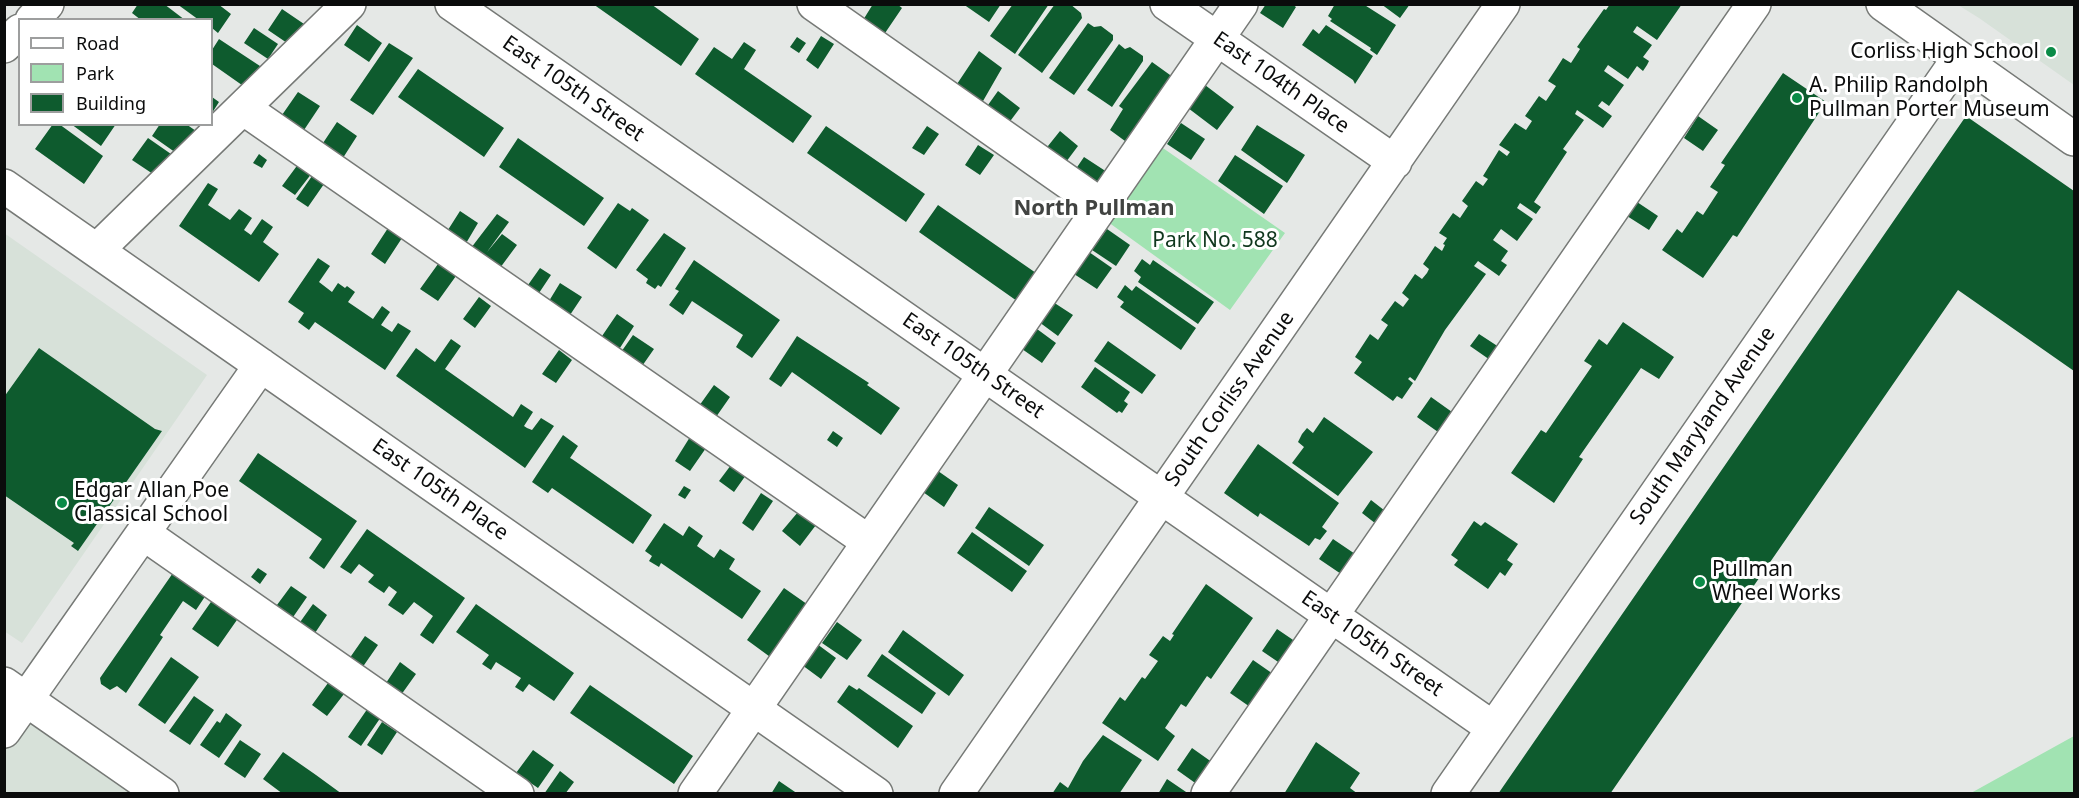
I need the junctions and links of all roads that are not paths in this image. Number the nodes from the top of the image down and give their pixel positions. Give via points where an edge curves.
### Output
1 (47, 4) edge
2 (349, 4) edge
3 (452, 4) edge
4 (814, 4) edge
5 (1167, 4) edge
6 (1241, 4) edge
7 (1503, 4) edge
8 (1754, 4) edge
9 (1883, 4) edge
10 (34, 18) edge
11 (18, 34) edge
12 (1217, 39) junction
13 (4, 46) edge
14 (1959, 58) junction
15 (243, 108) junction
16 (2074, 139) edge
17 (1395, 162) junction
18 (4, 186) edge
19 (1102, 206) junction
20 (96, 250) junction
21 (261, 365) junction
22 (985, 374) junction
23 (1162, 497) junction
24 (143, 533) junction
25 (869, 542) junction
26 (1331, 615) junction
27 (15, 692) edge
28 (754, 708) junction
29 (1493, 728) junction
30 (4, 731) edge
31 (162, 794) edge
32 (517, 794) edge
33 (695, 794) edge
34 (876, 794) edge
35 (956, 794) edge
36 (1208, 794) edge
37 (1448, 794) edge

1 - 10 street
2 - 15 street
3 - 22 street, East 105th Street
4 - 19 street
5 - 12 street, East 104th Place
6 - 12 street
7 - 17 street, South Corliss Avenue
8 - 26 street
9 - 14 street
11 - 13 street
12 - 17 street, East 104th Place
12 - 19 street
14 - 16 street
14 - 29 street, South Maryland Avenue
15 - 20 street
15 - 25 street
17 - 23 street, South Corliss Avenue
18 - 20 street, East 105th Place
19 - 22 street
20 - 21 street, East 105th Place
21 - 24 street
21 - 28 street, East 105th Place
22 - 23 street, East 105th Street
22 - 25 street
23 - 26 street, East 105th Street
23 - 35 street, South Corliss Avenue
24 - 27 street
24 - 32 street
25 - 28 street
26 - 29 street, East 105th Street
26 - 36 street
27 - 30 street
27 - 31 street
28 - 33 street
28 - 34 street, East 105th Place
29 - 37 street, South Maryland Avenue

